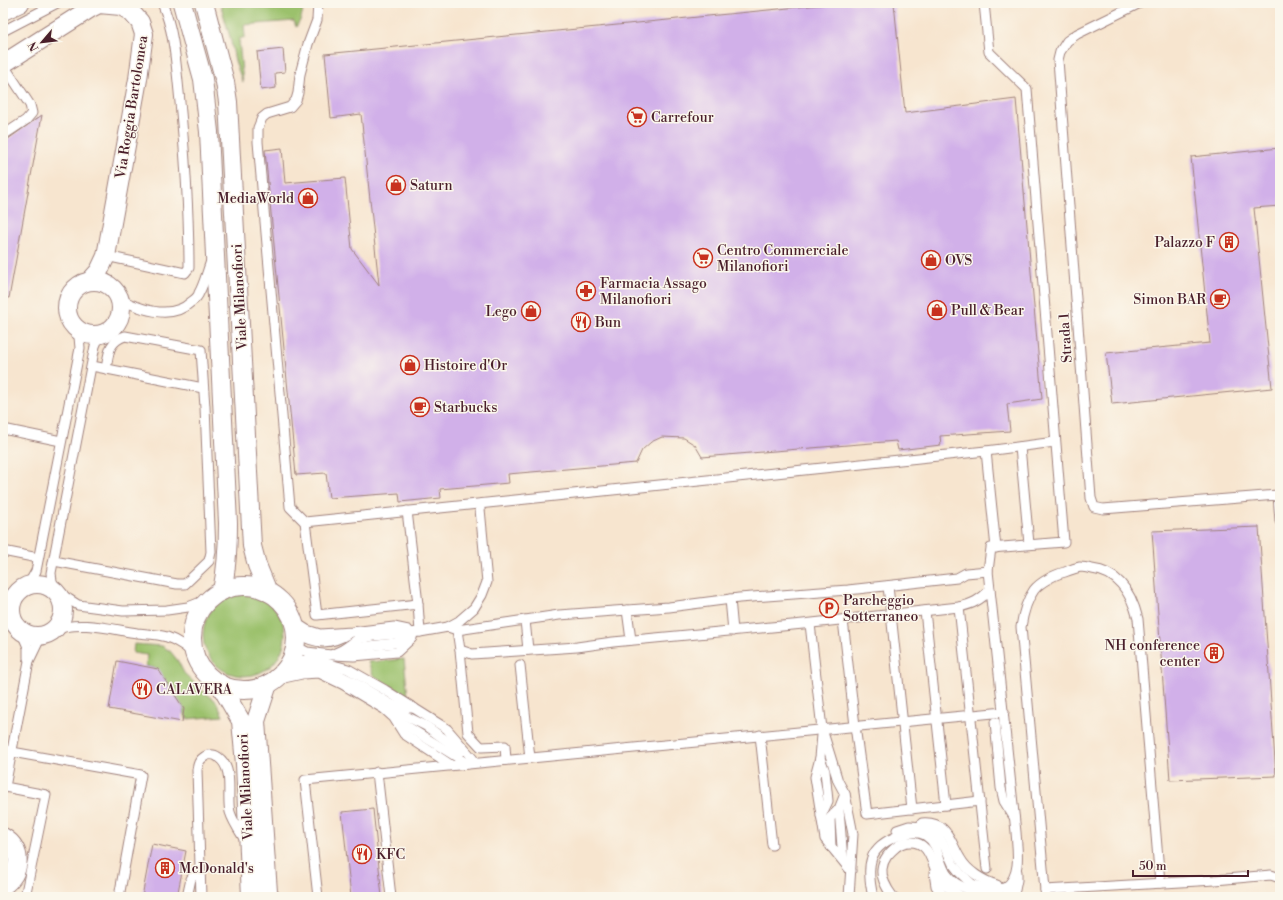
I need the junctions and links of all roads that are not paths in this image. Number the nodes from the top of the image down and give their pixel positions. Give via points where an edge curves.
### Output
1 (20, 3) edge
2 (57, 3) edge
3 (162, 3) edge
4 (182, 3) edge
5 (204, 3) edge
6 (318, 3) edge
7 (984, 3) edge
8 (1140, 3) edge
9 (3, 11) edge
10 (3, 31) edge
11 (3, 64) edge
12 (5, 134) dead end
13 (215, 250) junction
14 (106, 256) junction
15 (90, 281) junction
16 (116, 294) junction
17 (71, 323) junction
18 (107, 331) junction
19 (92, 366) junction
20 (106, 369) junction
21 (204, 388) junction
22 (3, 429) edge
23 (61, 441) junction
24 (1055, 442) junction
25 (1020, 446) junction
26 (986, 451) junction
27 (1279, 494) edge
28 (480, 509) dead end
29 (407, 511) junction
30 (1280, 521) edge
31 (305, 522) junction
32 (1029, 544) junction
33 (996, 548) junction
34 (3, 551) edge
35 (38, 558) junction
36 (54, 561) junction
37 (988, 571) junction
38 (25, 586) junction
39 (888, 586) junction
40 (990, 590) junction
41 (56, 591) junction
42 (268, 592) junction
43 (217, 594) junction
44 (730, 599) junction
45 (418, 604) junction
46 (959, 607) junction
47 (627, 610) junction
48 (925, 611) junction
49 (891, 615) junction
50 (525, 620) junction
51 (843, 620) junction
52 (810, 624) junction
53 (448, 627) junction
54 (457, 630) junction
55 (21, 631) junction
56 (733, 631) junction
57 (420, 632) junction
58 (48, 633) junction
59 (631, 640) junction
60 (460, 650) junction
61 (528, 650) junction
62 (331, 655) junction
63 (196, 656) junction
64 (286, 657) junction
65 (29, 661) junction
66 (520, 665) dead end
67 (219, 683) junction
68 (384, 709) junction
69 (1004, 712) junction
70 (970, 715) junction
71 (394, 718) junction
72 (936, 718) junction
73 (902, 722) junction
74 (995, 722) dead end
75 (855, 726) junction
76 (822, 729) junction
77 (760, 735) junction
78 (12, 752) junction
79 (530, 758) junction
80 (506, 760) junction
81 (473, 762) junction
82 (451, 765) junction
83 (377, 772) junction
84 (845, 794) junction
85 (980, 801) junction
86 (946, 805) junction
87 (839, 808) junction
88 (912, 808) junction
89 (1015, 818) junction
90 (3, 837) edge
91 (772, 845) dead end
92 (831, 847) junction
93 (878, 847) junction
94 (249, 848) junction
95 (843, 860) junction
96 (933, 862) junction
97 (1017, 866) junction
98 (200, 867) junction
99 (988, 869) dead end
100 (850, 871) junction
101 (1280, 878) edge
102 (1017, 880) junction
103 (850, 882) junction
104 (1160, 883) junction
105 (3, 886) edge
106 (936, 886) junction
107 (1006, 887) junction
108 (1045, 893) edge
109 (25, 897) edge
110 (119, 897) edge
111 (187, 897) edge
112 (202, 897) edge
113 (251, 897) edge
114 (270, 897) edge
115 (318, 897) edge
116 (391, 897) edge
117 (842, 897) edge
118 (849, 897) edge
119 (874, 897) edge
120 (893, 897) edge
121 (938, 897) edge
122 (944, 897) edge
123 (962, 897) edge
124 (1004, 897) edge
125 (1016, 897) edge

1 - 9 street
2 - 10 lane
3 - 14 lane via 169,18 183,137 189,268 185,273
4 - 13 street, Viale Milanofiori via 203,78 206,100 210,132
5 - 42 street, Viale Milanofiori via 228,102 252,538 257,566
6 - 31 lane via 317,20 300,74 296,100 290,108 262,118 258,128 290,507
7 - 24 lane via 989,52 1027,89
8 - 27 lane, Strada 1 via 1077,34 1067,41 1058,60 1091,498 1094,506 1103,509
11 - 12 lane via 30,106 32,114
11 - 14 street, Via Roggia Bartolomea via 99,4 121,6 140,22 144,34
13 - 16 lane via 199,295 187,306 172,312 157,311 134,306
13 - 43 street, Viale Milanofiori via 228,524 227,569
14 - 15 street, Via Roggia Bartolomea via 99,271
14 - 16 street, Via Roggia Bartolomea via 107,272
15 - 16 street via 106,285
15 - 17 street via 74,289 69,297 67,305
16 - 18 street via 120,313
17 - 18 street via 77,329 91,335
17 - 23 lane via 79,336 80,348
18 - 19 lane via 98,339 95,346
19 - 20 lane
19 - 36 lane
20 - 21 lane
20 - 21 lane via 110,349 116,339 125,336 201,350
21 - 36 lane via 211,552 209,561 185,584 177,584
22 - 23 lane
23 - 35 lane
24 - 25 lane
24 - 32 lane via 1064,542
25 - 26 lane
25 - 32 lane
26 - 29 lane
26 - 33 lane
27 - 30 lane, Strada 1
28 - 53 lane via 487,582 474,608 459,622
29 - 31 lane
29 - 45 lane
31 - 45 lane via 317,615
32 - 33 lane
33 - 37 lane via 991,548
34 - 35 lane
35 - 38 lane via 36,571
36 - 41 lane via 51,573
37 - 39 lane via 966,573 957,578
37 - 40 lane
38 - 41 street via 41,584
38 - 55 street via 14,596 10,611 15,626
39 - 44 lane
39 - 49 lane
40 - 46 lane via 971,605
40 - 69 lane
41 - 43 lane via 78,605 123,610 167,610 188,607
41 - 58 street via 61,598 62,616 60,623
42 - 43 street, Viale Milanofiori via 253,587 237,586
42 - 64 street, Viale Milanofiori via 279,599 287,609
43 - 63 street, Viale Milanofiori via 202,607 196,618 193,631
44 - 47 lane
44 - 56 lane
45 - 57 lane
46 - 48 lane
46 - 70 lane
47 - 50 lane
47 - 59 lane
48 - 49 lane
48 - 72 lane
49 - 51 lane
49 - 73 lane
50 - 54 lane
50 - 61 lane
51 - 52 lane
51 - 75 lane
52 - 56 lane
52 - 76 lane
53 - 54 lane
53 - 57 lane
54 - 60 lane
55 - 58 street via 27,635
55 - 65 lane via 28,647
56 - 59 lane
57 - 62 lane via 395,643 344,649
57 - 62 lane via 397,652 354,656
57 - 64 lane via 394,627 352,632 338,641 320,642 306,639
58 - 63 lane via 74,625 167,637
58 - 65 lane
59 - 61 lane
60 - 61 lane via 472,654
60 - 80 lane via 468,733 481,747 505,746
62 - 64 lane via 307,652
63 - 67 street, Viale Milanofiori via 205,672
64 - 67 street, Viale Milanofiori via 252,689 235,689
64 - 68 lane via 302,674 319,673
64 - 81 lane via 304,667 319,668 341,675 396,706 416,709 447,729
64 - 114 street, Viale Milanofiori via 256,721
65 - 78 lane
66 - 79 lane
67 - 94 street, Viale Milanofiori via 241,721
68 - 71 lane
68 - 81 lane via 426,726
69 - 70 lane
69 - 89 lane
70 - 72 lane
70 - 85 lane
71 - 81 lane
71 - 82 lane via 404,734
72 - 73 lane
72 - 86 lane
73 - 75 lane
73 - 88 lane
74 - 89 lane via 1001,788 1004,801
75 - 76 lane
75 - 88 lane via 867,814
76 - 77 lane
76 - 84 lane via 838,781
76 - 92 lane via 820,758 825,771 828,801 821,817 825,839
77 - 79 lane
77 - 91 lane
78 - 109 lane via 5,787 46,795
78 - 110 lane via 141,775
79 - 80 lane
80 - 81 lane
81 - 82 lane
82 - 83 lane
83 - 115 lane via 305,780
83 - 116 lane
84 - 87 lane
84 - 100 lane via 853,834
85 - 86 lane
85 - 99 lane
86 - 88 lane
87 - 92 lane via 830,818
87 - 95 lane
89 - 97 lane
90 - 105 street via 12,844 18,859 14,875
92 - 95 lane
93 - 107 lane via 894,832 909,826 924,823 936,825 947,833 967,868 984,880
93 - 107 lane via 891,838 909,832 924,834 935,844 948,876 958,885 973,893 987,893
93 - 119 lane via 872,858 870,874
94 - 98 lane via 230,813 228,772 225,764 216,755 209,754 198,763 197,770
94 - 113 street, Viale Milanofiori
95 - 100 lane
96 - 106 lane
96 - 120 lane via 926,849 917,842 899,844 887,855 882,864 887,889
96 - 123 lane via 938,876 946,887
97 - 102 lane
97 - 107 lane via 1013,878
98 - 111 lane via 191,879
98 - 112 lane
100 - 103 lane
101 - 104 lane via 1271,875
102 - 124 lane via 1014,890
102 - 125 lane
103 - 117 lane
103 - 118 lane
104 - 108 lane
104 - 108 lane via 1138,619 1134,603 1126,589 1103,570 1080,567 1056,575 1035,589 1023,613 1022,627
106 - 121 lane
106 - 122 lane

